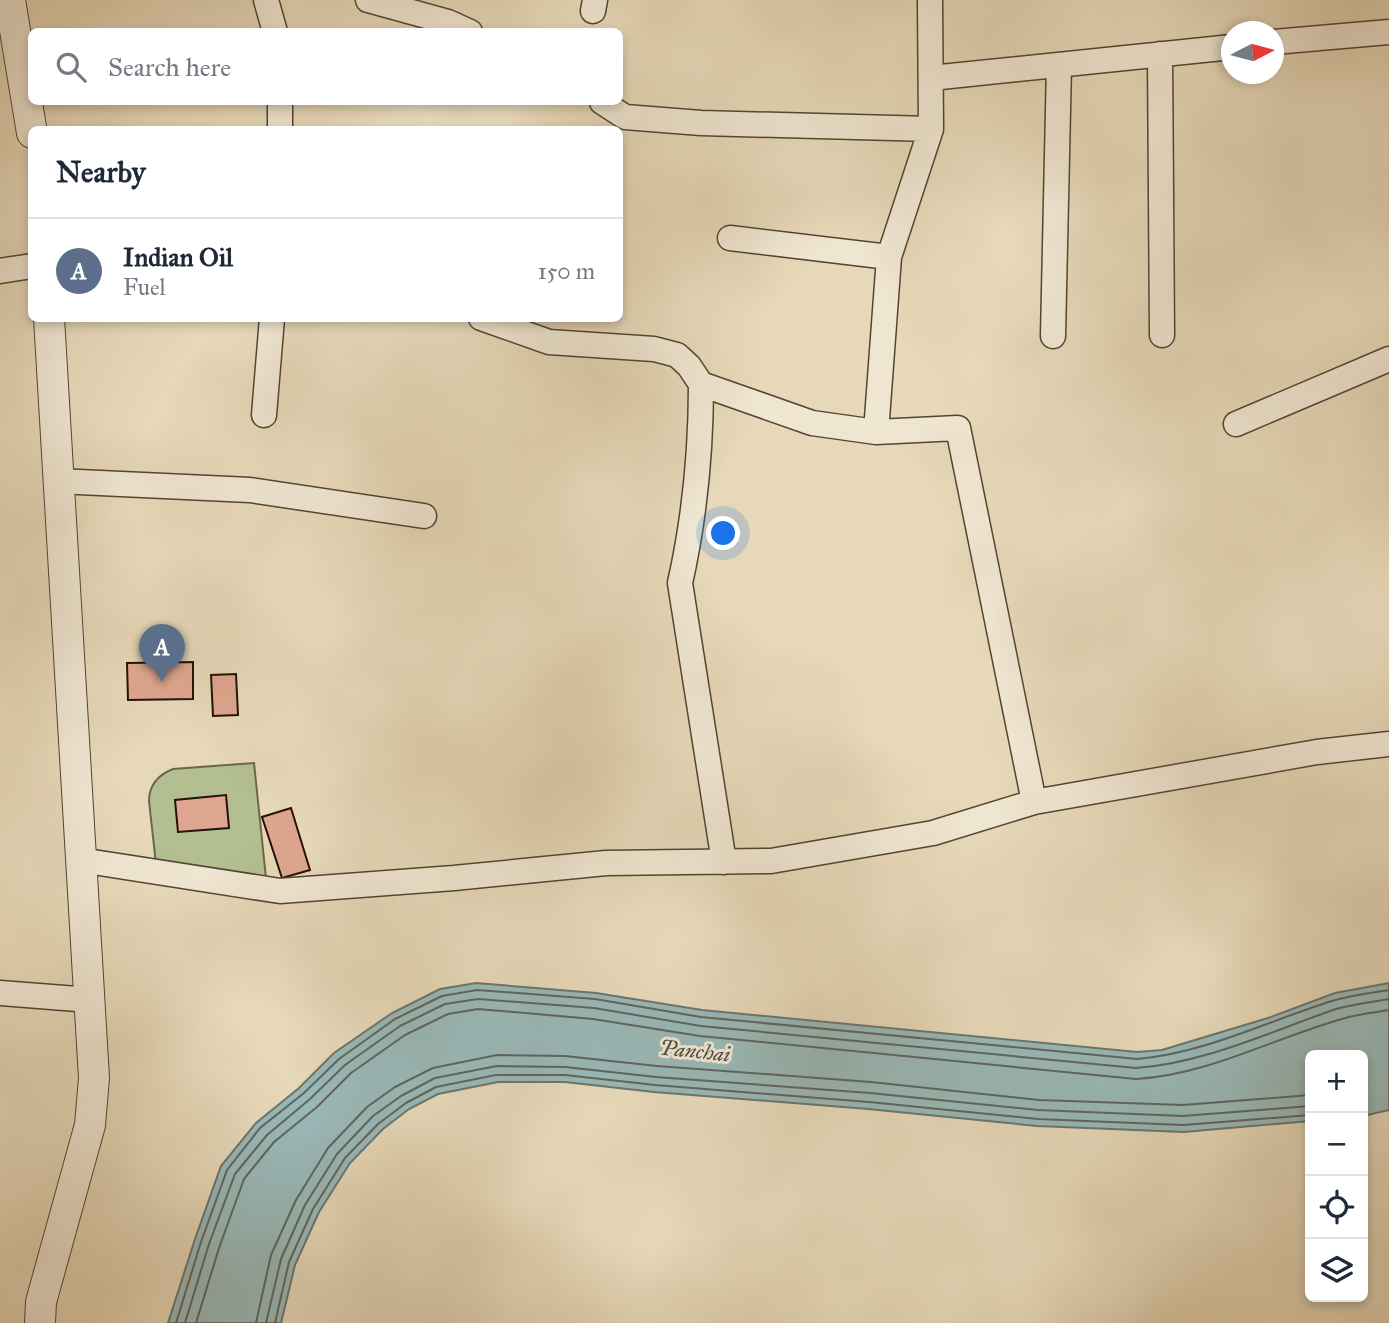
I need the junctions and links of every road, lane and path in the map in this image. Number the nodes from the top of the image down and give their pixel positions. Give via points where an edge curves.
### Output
1 (10, 0) edge
2 (266, 0) edge
3 (368, 0) edge
4 (930, 0) edge
5 (456, 18) edge
6 (274, 28) edge
7 (1389, 32) edge
8 (1284, 41) edge
9 (1221, 48) edge
10 (1160, 54) junction
11 (1059, 65) junction
12 (931, 78) junction
13 (280, 105) edge
14 (607, 105) edge
15 (31, 126) edge
16 (279, 126) edge
17 (931, 129) junction
18 (730, 238) dead end
19 (889, 257) junction
20 (28, 267) edge
21 (0, 271) edge
22 (49, 322) edge
23 (272, 322) edge
24 (492, 322) edge
25 (1162, 335) dead end
26 (1054, 336) dead end
27 (1389, 359) edge
28 (701, 384) junction
29 (264, 415) dead end
30 (1236, 424) dead end
31 (876, 432) junction
32 (57, 481) junction
33 (424, 516) dead end
34 (1389, 744) edge
35 (1034, 802) junction
36 (80, 860) junction
37 (724, 862) junction
38 (0, 993) edge
39 (90, 1000) junction
40 (40, 1323) edge

1 - 15 street
2 - 6 street
3 - 5 street
4 - 12 street
7 - 8 street
9 - 10 street
10 - 11 street
10 - 25 street
11 - 12 street
11 - 26 street
12 - 17 street
13 - 16 street
14 - 17 street via 625,117 701,123
17 - 19 street
18 - 19 street
19 - 31 street
20 - 21 street
22 - 32 street
23 - 29 street
24 - 28 street via 549,342 654,349 677,355
27 - 30 street
28 - 31 street via 812,423
28 - 37 street via 699,472 680,583
31 - 35 street via 958,428
32 - 33 street via 250,490
32 - 36 street
34 - 35 street via 1317,752
35 - 37 street via 933,833 771,861
36 - 37 street via 281,891 606,863
36 - 39 street
38 - 39 street
39 - 40 street via 94,1077 90,1125 41,1302

